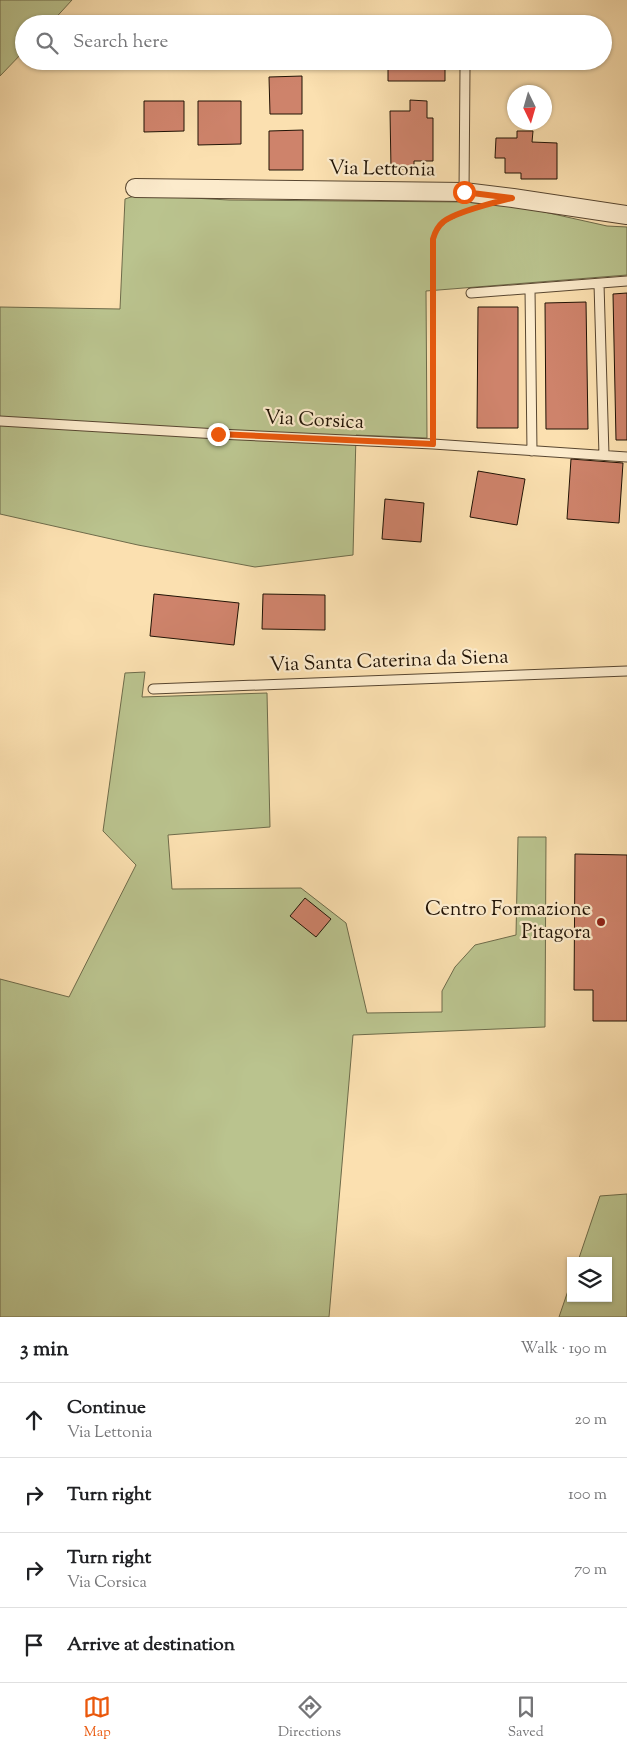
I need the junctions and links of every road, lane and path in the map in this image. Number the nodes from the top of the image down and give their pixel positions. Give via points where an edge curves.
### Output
1 (464, 70) edge
2 (135, 188) dead end
3 (464, 192) junction
4 (472, 209) dead end
5 (627, 215) edge
6 (627, 281) edge
7 (599, 284) junction
8 (530, 289) junction
9 (471, 293) dead end
10 (0, 420) edge
11 (433, 444) junction
12 (532, 451) junction
13 (604, 455) junction
14 (627, 457) edge
15 (627, 671) edge
16 (153, 689) dead end

1 - 3 lane
2 - 3 street, Via Lettonia
3 - 5 street, Via Lettonia
4 - 11 path via 445,220 433,239
6 - 7 lane
7 - 8 lane
7 - 13 lane
8 - 9 lane
8 - 12 lane
10 - 11 lane, Via Corsica
11 - 12 lane, Via Corsica
12 - 13 lane, Via Corsica
13 - 14 lane, Via Corsica
15 - 16 lane, Via Santa Caterina da Siena

